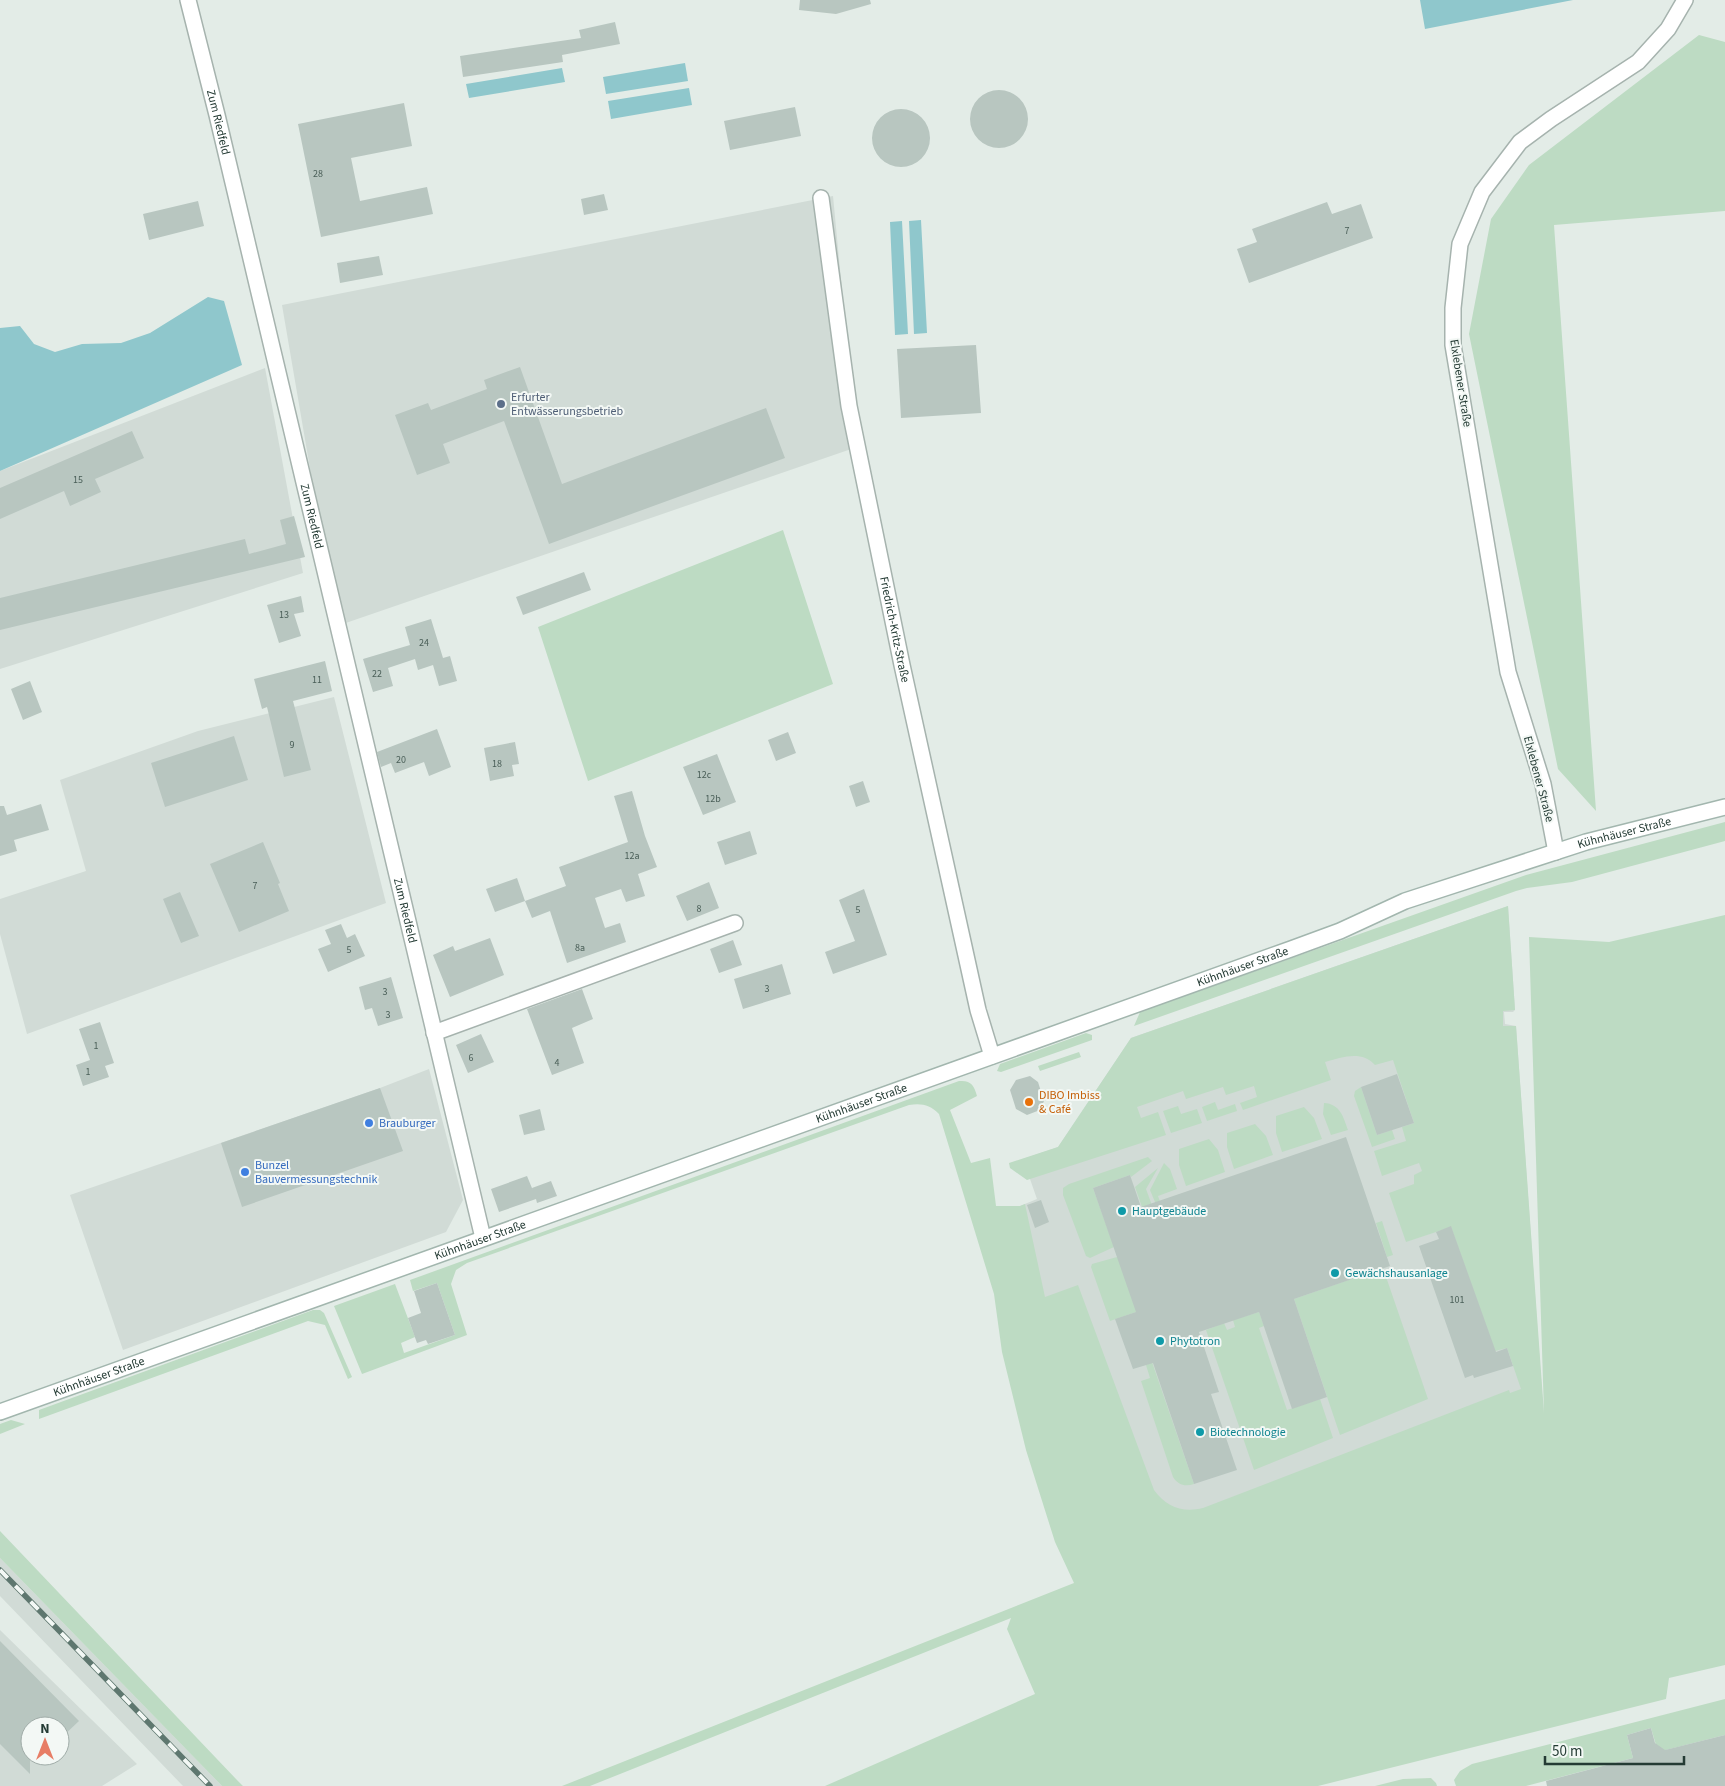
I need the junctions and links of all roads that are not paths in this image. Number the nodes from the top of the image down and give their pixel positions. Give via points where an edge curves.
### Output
1 (188, 0) edge
2 (1685, 0) edge
3 (821, 198) dead end
4 (1725, 807) edge
5 (1556, 852) junction
6 (736, 923) dead end
7 (434, 1033) junction
8 (992, 1056) junction
9 (483, 1238) junction
10 (0, 1412) edge

1 - 7 street, Zum Riedfeld
2 - 5 street, Elxlebener Straße via 1668,29 1638,62 1520,142 1482,192 1460,244 1453,308 1453,345 1508,672 1543,784
3 - 8 street, Friedrich-Kritz-Straße via 849,406 961,936
4 - 5 street, Kühnhäuser Straße
5 - 8 street, Kühnhäuser Straße via 1405,901 1332,934
6 - 7 street
7 - 9 street, Zum Riedfeld
8 - 9 street, Kühnhäuser Straße
9 - 10 street, Kühnhäuser Straße

